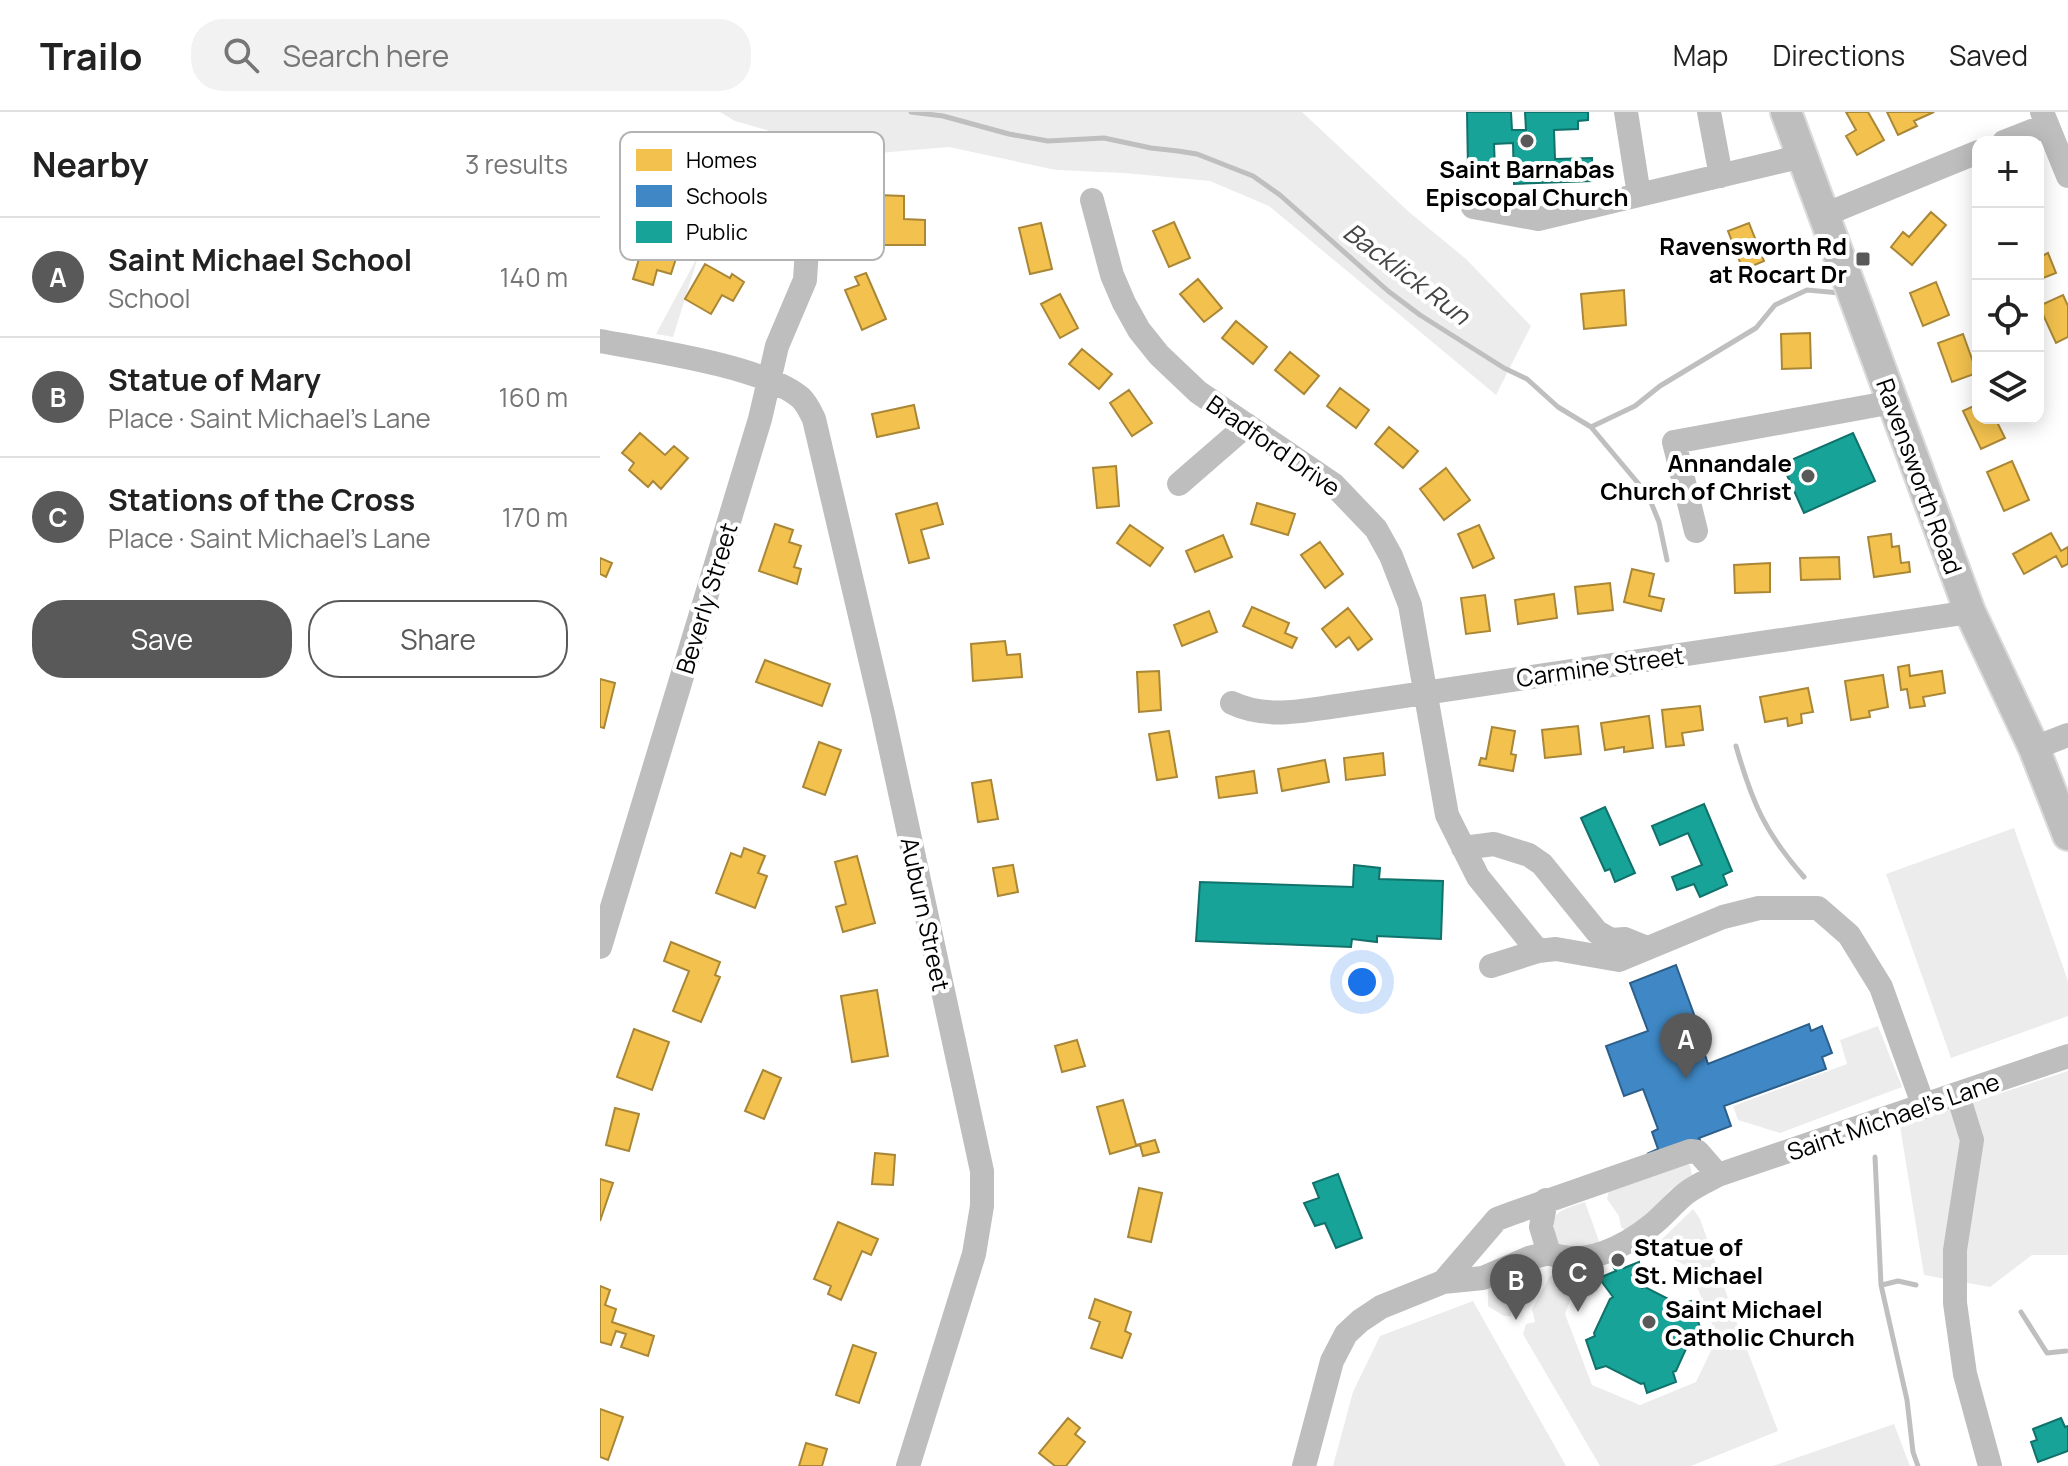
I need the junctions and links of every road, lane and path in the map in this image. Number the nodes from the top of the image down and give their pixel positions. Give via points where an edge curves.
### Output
1 (1626, 112) edge
2 (1709, 112) edge
3 (1786, 112) edge
4 (2045, 118) edge
5 (2014, 136) edge
6 (1972, 154) edge
7 (1803, 156) junction
8 (1721, 176) junction
9 (2068, 176) edge
10 (1639, 195) junction
11 (1092, 200) dead end
12 (1473, 207) dead end
13 (1824, 215) junction
14 (806, 260) edge
15 (600, 341) edge
16 (769, 380) junction
17 (1893, 402) junction
18 (1247, 425) junction
19 (1179, 484) dead end
20 (1696, 531) dead end
21 (1970, 612) junction
22 (1424, 693) junction
23 (1232, 703) dead end
24 (2068, 735) edge
25 (2034, 748) junction
26 (2068, 835) edge
27 (1463, 848) junction
28 (600, 947) edge
29 (1647, 948) junction
30 (1538, 951) junction
31 (1491, 966) dead end
32 (2068, 1056) edge
33 (1958, 1095) junction
34 (1924, 1107) junction
35 (1718, 1175) junction
36 (1546, 1200) junction
37 (1549, 1253) junction
38 (1443, 1282) junction
39 (908, 1466) edge
40 (1304, 1466) edge
41 (1990, 1466) edge

1 - 10 street
2 - 8 street
3 - 7 main road, Ravensworth Road
4 - 5 street
4 - 9 street
6 - 13 street
7 - 8 street
7 - 13 main road, Ravensworth Road
8 - 10 street
10 - 12 street via 1538,219
11 - 18 street, Bradford Drive via 1112,275 1139,330 1181,377
13 - 17 main road, Ravensworth Road
14 - 16 street, Beverly Street via 805,280
15 - 16 street, Auburn Street
16 - 28 street, Beverly Street
16 - 39 street, Auburn Street via 799,396 814,419 982,1171 974,1254
17 - 20 street via 1674,442
17 - 21 main road, Ravensworth Road
18 - 19 street
18 - 22 street, Bradford Drive via 1334,485 1376,529 1410,605
21 - 22 street, Carmine Street
21 - 25 main road, Ravensworth Road
22 - 23 street, Carmine Street via 1276,714
22 - 27 street, Bradford Drive via 1447,815
24 - 25 street
25 - 26 main road, Ravensworth Road
27 - 29 street via 1494,844 1529,855 1597,932
27 - 30 street, Bradford Drive via 1478,877
29 - 30 street via 1619,960
29 - 34 street via 1759,908 1818,908 1849,935 1881,987
30 - 31 street
32 - 33 street, Saint Michael's Lane
33 - 34 street, Saint Michael's Lane
33 - 41 street via 1972,1140 1955,1250 1956,1317
34 - 35 street, Saint Michael's Lane
35 - 36 street via 1698,1152 1690,1151
35 - 37 street, Saint Michael's Lane via 1612,1249 1573,1259
36 - 37 street via 1541,1227
36 - 38 street via 1497,1219
37 - 38 street via 1483,1278
38 - 40 street via 1375,1310 1346,1334 1332,1361

